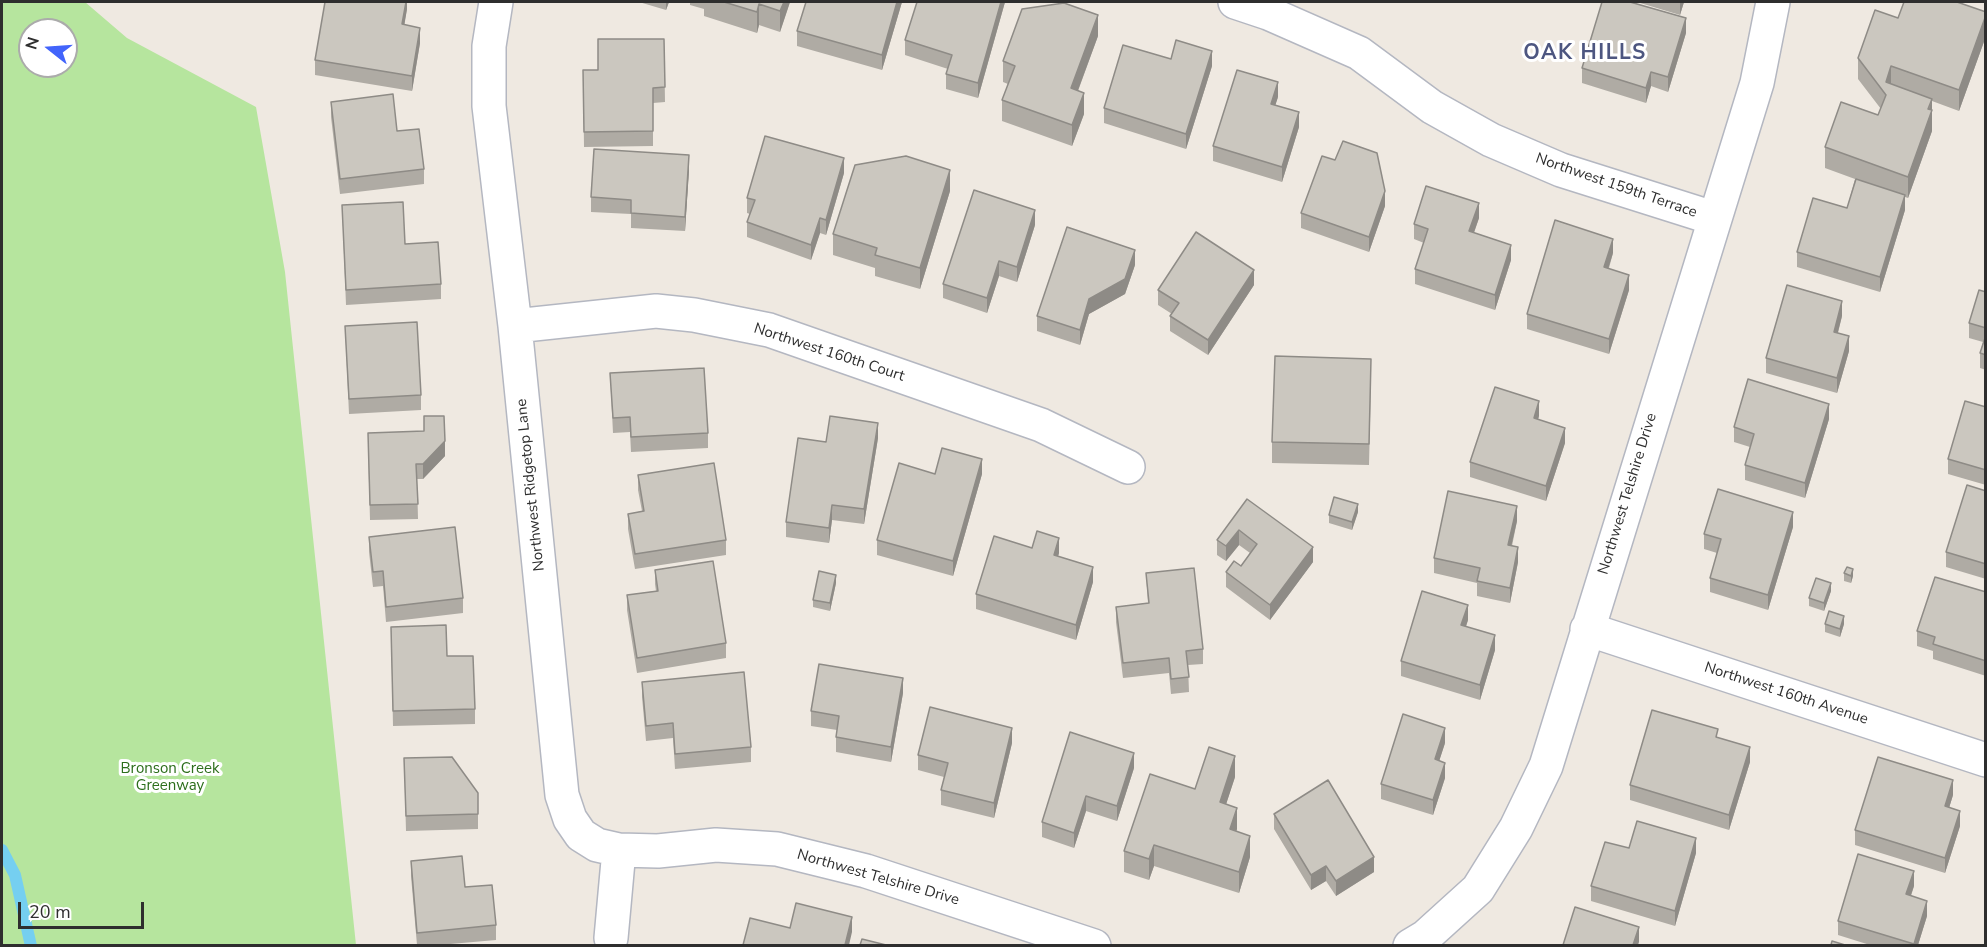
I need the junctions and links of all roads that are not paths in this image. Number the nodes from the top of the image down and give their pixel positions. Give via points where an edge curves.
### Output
1 (496, 2) edge
2 (1235, 2) edge
3 (1773, 2) edge
4 (1713, 218) junction
5 (515, 326) junction
6 (1128, 466) dead end
7 (1587, 629) junction
8 (1986, 760) edge
9 (619, 850) junction
10 (611, 938) dead end
11 (1094, 945) edge
12 (1410, 945) edge

1 - 5 street, Northwest Ridgetop Lane via 489,46 489,106
2 - 4 street, Northwest 159th Terrace via 1359,53 1432,107 1491,140 1560,170
3 - 4 street, Northwest Telshire Drive via 1756,83
4 - 7 street, Northwest Telshire Drive
5 - 6 street, Northwest 160th Court via 656,311 769,330 1041,425
5 - 9 street, Northwest Ridgetop Lane via 562,795 570,819 581,835 597,845
7 - 8 street, Northwest 160th Avenue
7 - 12 street, Northwest Telshire Drive via 1546,766 1516,828 1478,889 1425,937
9 - 10 street
9 - 11 street, Northwest Telshire Drive via 716,845 777,849 866,871

